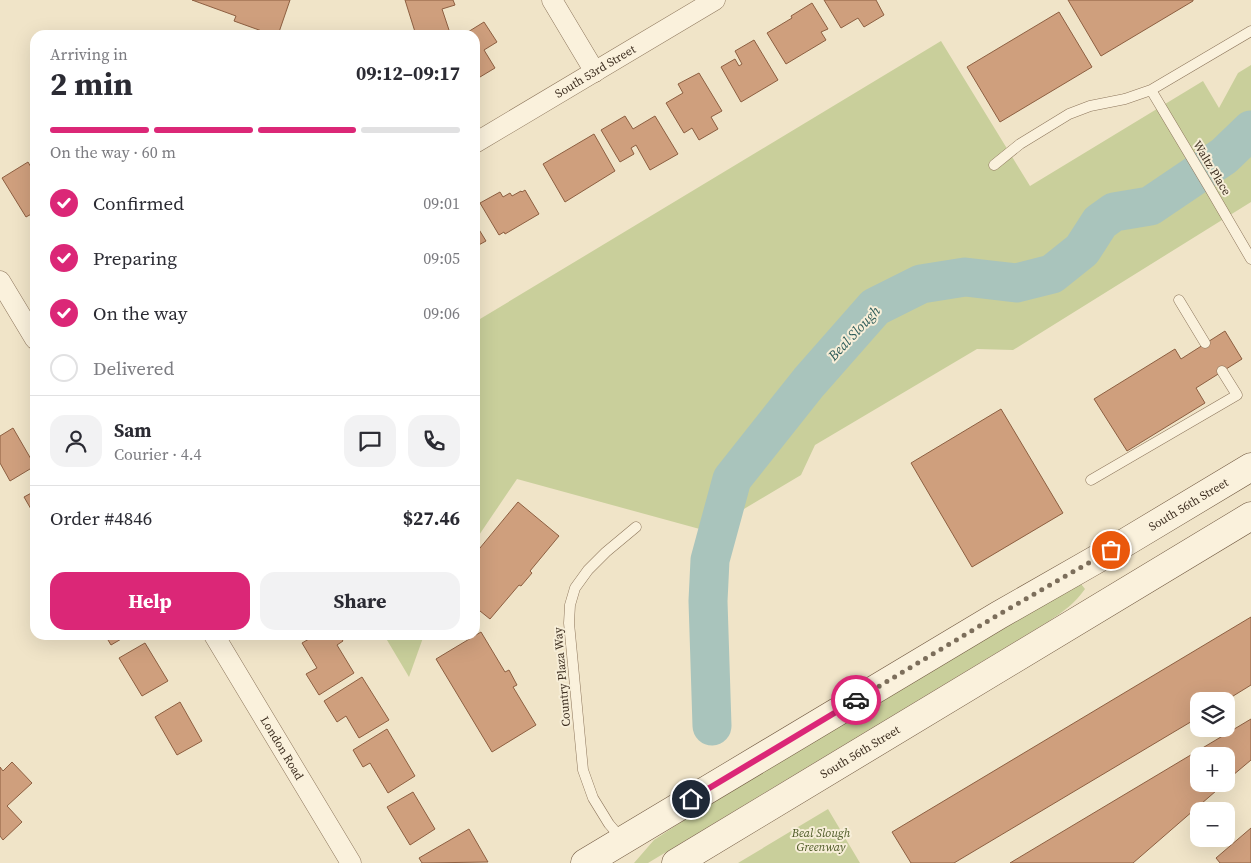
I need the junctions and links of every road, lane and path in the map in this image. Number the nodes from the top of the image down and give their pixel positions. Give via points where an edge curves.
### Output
1 (552, 0) edge
2 (715, 0) edge
3 (1251, 31) edge
4 (595, 72) junction
5 (1151, 90) junction
6 (480, 140) edge
7 (994, 165) dead end
8 (1251, 260) edge
9 (0, 281) edge
10 (1179, 300) dead end
11 (30, 330) edge
12 (1206, 343) dead end
13 (1222, 371) dead end
14 (1251, 467) edge
15 (1091, 480) dead end
16 (1251, 516) edge
17 (636, 527) dead end
18 (217, 640) edge
19 (622, 840) junction
20 (351, 863) edge
21 (585, 863) edge
22 (676, 863) edge

1 - 4 street
2 - 4 street, South 53rd Street
3 - 5 lane
4 - 6 street, South 53rd Street
5 - 7 lane via 1069,114 1020,144
5 - 8 lane, Waltz Place
9 - 11 street
10 - 12 lane
13 - 15 lane via 1237,395
14 - 19 main road, South 56th Street
16 - 22 main road, South 56th Street
17 - 19 lane, Country Plaza Way via 588,570 575,588 569,623 583,770 593,798
18 - 20 street, London Road
19 - 21 main road, South 56th Street

